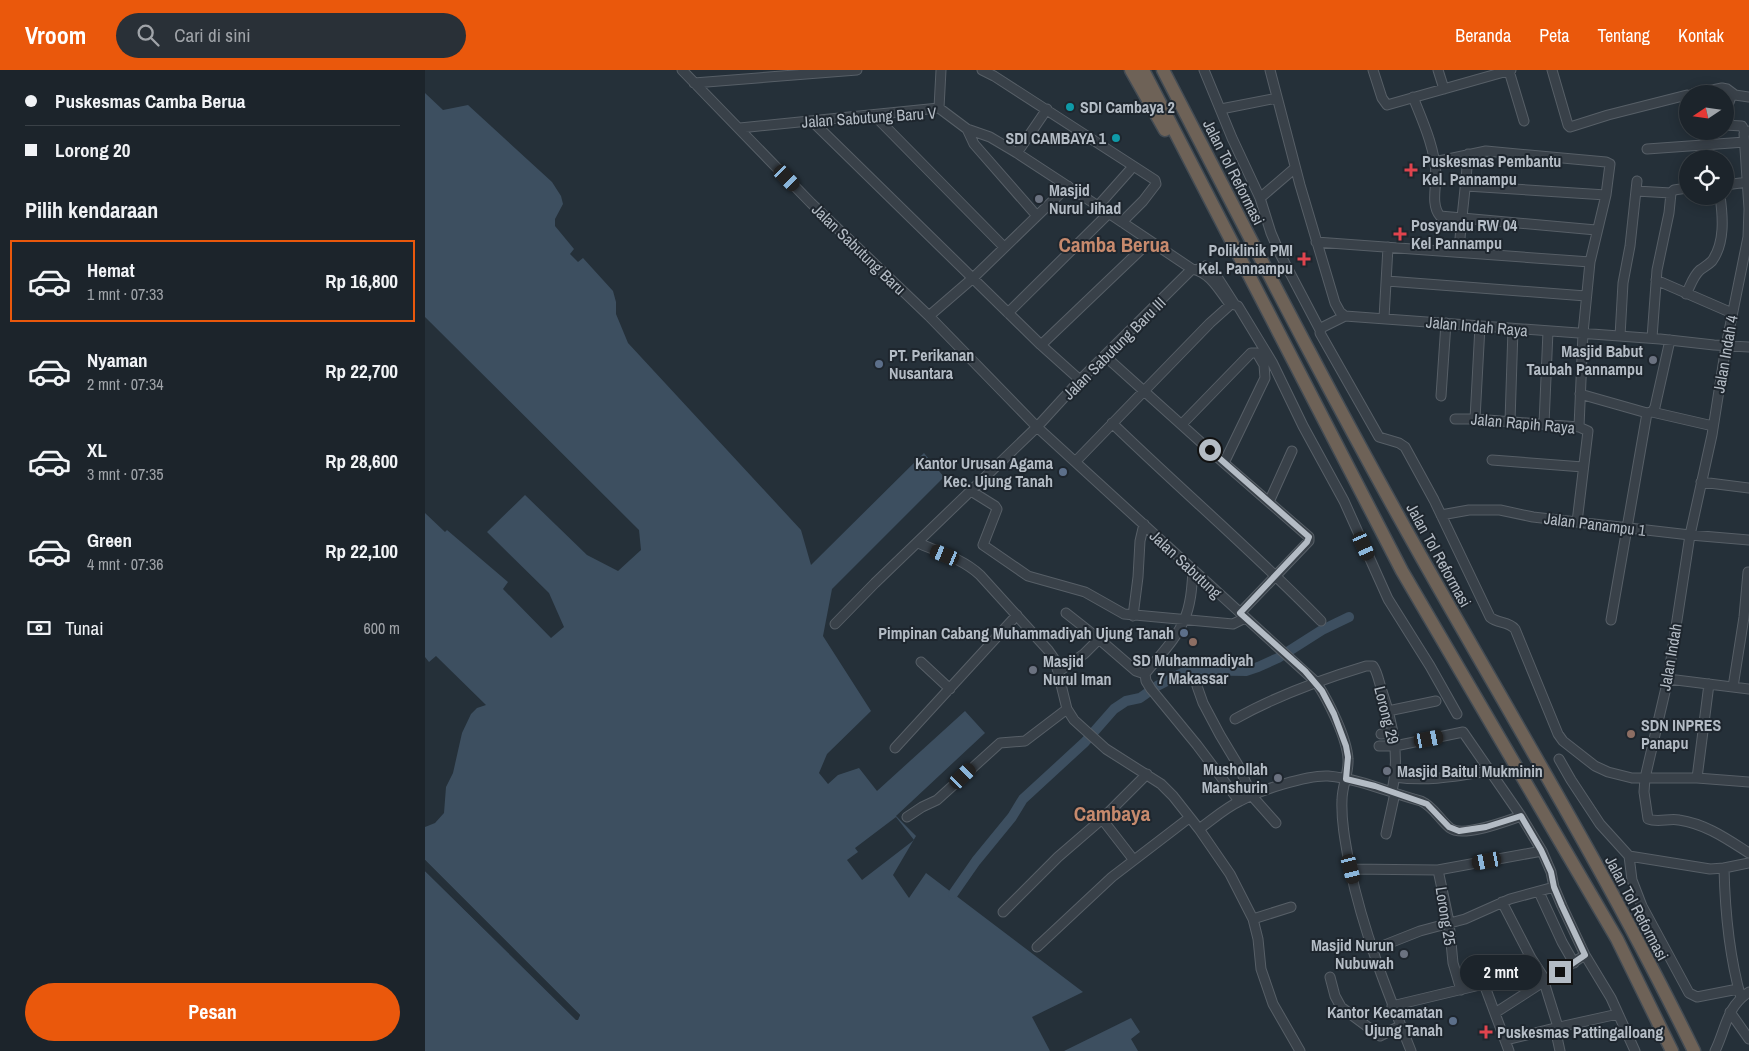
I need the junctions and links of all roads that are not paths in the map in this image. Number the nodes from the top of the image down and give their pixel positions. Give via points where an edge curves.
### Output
1 (682, 70) edge
2 (857, 70) edge
3 (941, 70) edge
4 (982, 70) edge
5 (1131, 70) edge
6 (1143, 70) edge
7 (1163, 70) edge
8 (1204, 70) edge
9 (1270, 70) edge
10 (1373, 70) edge
11 (1438, 70) edge
12 (1510, 70) edge
13 (1552, 70) edge
14 (693, 83) junction
15 (1444, 89) junction
16 (1734, 94) edge
17 (1413, 97) junction
18 (1679, 97) edge
19 (1749, 97) edge
20 (1277, 98) junction
21 (939, 108) junction
22 (1047, 109) junction
23 (1221, 109) junction
24 (874, 115) junction
25 (812, 121) junction
26 (1524, 121) dead end
27 (1734, 126) edge
28 (740, 128) junction
29 (967, 129) junction
30 (1747, 131) edge
31 (1745, 142) junction
32 (1647, 148) dead end
33 (1017, 153) junction
34 (1468, 154) junction
35 (1434, 162) junction
36 (1295, 168) junction
37 (1130, 170) dead end
38 (1748, 182) edge
39 (1734, 184) edge
40 (1068, 186) junction
41 (1466, 186) junction
42 (1679, 189) edge
43 (1671, 193) junction
44 (1606, 195) junction
45 (1260, 198) junction
46 (1720, 205) edge
47 (1098, 206) junction
48 (1109, 213) junction
49 (1037, 216) junction
50 (1461, 217) junction
51 (1122, 222) junction
52 (1596, 230) junction
53 (1150, 241) junction
54 (1316, 242) junction
55 (1004, 247) junction
56 (1388, 247) junction
57 (1459, 252) junction
58 (1590, 262) junction
59 (1194, 270) junction
60 (973, 278) junction
61 (1656, 280) junction
62 (1387, 281) junction
63 (1686, 294) junction
64 (1586, 296) junction
65 (1008, 313) junction
66 (1732, 313) junction
67 (929, 316) junction
68 (1345, 316) junction
69 (1271, 317) junction
70 (1383, 318) junction
71 (1446, 323) junction
72 (1480, 326) junction
73 (1513, 329) junction
74 (1320, 330) junction
75 (1548, 331) junction
76 (1583, 333) junction
77 (1620, 336) junction
78 (1652, 338) junction
79 (1669, 340) junction
80 (1041, 345) junction
81 (1725, 346) junction
82 (1749, 347) edge
83 (1105, 356) junction
84 (1080, 380) junction
85 (1145, 391) junction
86 (1580, 394) junction
87 (1441, 396) dead end
88 (1650, 413) junction
89 (1455, 418) dead end
90 (1475, 419) junction
91 (1510, 421) junction
92 (1112, 423) junction
93 (1182, 424) junction
94 (1543, 424) junction
95 (1713, 426) junction
96 (1037, 427) junction
97 (1579, 427) junction
98 (1292, 451) dead end
99 (1492, 460) dead end
100 (1076, 461) junction
101 (1224, 463) junction
102 (1583, 467) junction
103 (1701, 482) junction
104 (1749, 488) edge
105 (971, 491) junction
106 (1269, 502) junction
107 (1441, 515) junction
108 (1577, 522) junction
109 (1144, 524) junction
110 (1628, 527) junction
111 (1690, 535) junction
112 (1749, 535) edge
113 (1749, 540) edge
114 (918, 543) junction
115 (1193, 570) junction
116 (1748, 572) edge
117 (1276, 575) junction
118 (1066, 613) dead end
119 (1017, 615) junction
120 (1133, 616) junction
121 (1242, 616) junction
122 (1185, 620) junction
123 (1611, 620) dead end
124 (1321, 621) dead end
125 (835, 624) dead end
126 (1099, 639) junction
127 (921, 662) dead end
128 (1058, 672) junction
129 (1145, 674) junction
130 (1667, 679) junction
131 (1199, 680) dead end
132 (1316, 682) junction
133 (1709, 684) junction
134 (1733, 687) junction
135 (950, 689) junction
136 (1749, 689) edge
137 (1436, 701) dead end
138 (1067, 709) junction
139 (1389, 711) junction
140 (1457, 714) dead end
141 (1235, 719) dead end
142 (1393, 733) junction
143 (1381, 734) dead end
144 (1379, 746) dead end
145 (1395, 746) junction
146 (895, 748) dead end
147 (1559, 759) dead end
148 (1489, 771) junction
149 (1147, 774) junction
150 (1395, 777) junction
151 (1645, 778) junction
152 (1697, 778) junction
153 (1346, 779) junction
154 (1748, 779) edge
155 (1397, 794) junction
156 (1252, 796) junction
157 (1239, 801) junction
158 (1521, 816) junction
159 (907, 817) dead end
160 (1189, 818) junction
161 (1102, 819) junction
162 (1276, 823) dead end
163 (1199, 829) junction
164 (1386, 834) dead end
165 (1541, 850) junction
166 (1749, 853) edge
167 (1629, 856) junction
168 (1133, 859) junction
169 (1749, 862) edge
170 (1723, 868) junction
171 (1351, 869) junction
172 (1438, 870) junction
173 (1554, 887) junction
174 (1539, 892) junction
175 (1502, 902) junction
176 (1291, 907) dead end
177 (1003, 912) dead end
178 (1253, 919) junction
179 (1449, 922) junction
180 (1037, 947) dead end
181 (1372, 950) junction
182 (1585, 955) junction
183 (1531, 958) junction
184 (1574, 963) junction
185 (1329, 977) dead end
186 (1545, 981) junction
187 (1484, 984) junction
188 (1461, 990) junction
189 (1743, 993) edge
190 (1392, 1006) junction
191 (1730, 1012) junction
192 (1495, 1013) junction
193 (1618, 1014) junction
194 (1400, 1026) junction
195 (1557, 1027) junction
196 (1506, 1040) junction
197 (1749, 1040) edge
198 (1692, 1046) edge
199 (1719, 1048) edge
200 (1408, 1050) edge
201 (1300, 1051) edge
202 (1509, 1051) edge
203 (1560, 1051) edge
204 (1635, 1051) edge
205 (1672, 1051) edge

1 - 14 street, Jalan Sabutung Baru
2 - 14 street
3 - 21 street
4 - 22 street
5 - 69 highway
6 - 69 highway, Jalan Tol Reformasi
7 - 198 highway, Jalan Tol Reformasi via 1287,310 1422,558 1545,773
8 - 23 street
9 - 20 street
10 - 17 street via 1384,103
11 - 15 street
12 - 15 street
12 - 26 street
13 - 18 street via 1570,127
14 - 28 street, Jalan Sabutung Baru
15 - 17 street
16 - 19 street
17 - 35 street
20 - 23 street
20 - 36 street
21 - 24 street, Jalan Sabutung Baru V
21 - 29 street, Jalan Sabutung Baru V
22 - 33 street
22 - 51 street via 1155,180 1156,184 1148,195
23 - 45 street
24 - 25 street, Jalan Sabutung Baru V
24 - 55 street
25 - 28 street, Jalan Sabutung Baru V
25 - 60 street
27 - 30 street via 1742,126
28 - 67 street, Jalan Sabutung Baru via 811,203
29 - 33 street, Jalan Sabutung Baru V via 990,137
29 - 49 street via 974,144
30 - 31 street, Jalan Indah 4
31 - 32 street
31 - 38 street, Jalan Indah 4
33 - 40 street, Jalan Sabutung Baru V
34 - 35 street
34 - 41 street
34 - 44 street via 1486,150 1606,162 1610,166
35 - 50 street via 1438,213 1442,217
36 - 45 street
36 - 54 street
37 - 47 street
38 - 39 street
38 - 66 street, Jalan Indah 4 via 1748,237
40 - 47 street, Jalan Sabutung Baru V
40 - 49 street
41 - 44 street
41 - 50 street
42 - 43 street
43 - 61 street
43 - 77 street via 1636,186 1623,283
44 - 52 street
45 - 74 street via 1279,254
46 - 63 street via 1720,244
47 - 48 street, Jalan Sabutung Baru V
48 - 51 street, Jalan Sabutung Baru V
48 - 65 street
49 - 55 street
50 - 52 street
50 - 57 street
51 - 53 street, Jalan Sabutung Baru V
52 - 58 street
53 - 59 street, Jalan Sabutung Baru V
53 - 80 street
54 - 56 street
54 - 68 street via 1335,303
55 - 60 street
56 - 57 street
56 - 62 street
57 - 58 street
58 - 64 street
59 - 83 street, Jalan Sabutung Baru III
59 - 85 street, Jalan Sabutung Baru V via 1208,276 1229,306
59 - 140 street via 1205,266 1212,269 1272,362 1344,501 1388,599
60 - 65 street
60 - 67 street
61 - 63 street
61 - 78 street
62 - 64 street
62 - 70 street
63 - 66 street
64 - 76 street
65 - 80 street
66 - 81 street, Jalan Indah 4
67 - 96 street, Jalan Sabutung Baru
68 - 70 street, Jalan Indah Raya
68 - 74 street
69 - 205 highway, Jalan Tol Reformasi via 1402,571 1617,938
70 - 71 street, Jalan Indah Raya
71 - 72 street, Jalan Indah Raya
71 - 87 street
72 - 73 street, Jalan Indah Raya
72 - 90 street
73 - 75 street, Jalan Indah Raya
73 - 91 street
74 - 107 street via 1379,437 1405,447
75 - 76 street, Jalan Indah Raya
75 - 94 street
76 - 77 street, Jalan Indah Raya
76 - 86 street
77 - 78 street, Jalan Indah Raya
78 - 79 street, Jalan Indah Raya
79 - 81 street, Jalan Indah Raya
79 - 88 street via 1655,407
80 - 84 street
81 - 82 street, Jalan Indah Raya
81 - 95 street, Jalan Indah 4
83 - 84 street, Jalan Sabutung Baru III
83 - 85 street
84 - 96 street, Jalan Sabutung Baru III
85 - 92 street
85 - 93 street
86 - 88 street
86 - 97 street
88 - 95 street
88 - 110 street
89 - 90 street, Jalan Rapih Raya
90 - 91 street, Jalan Rapih Raya
91 - 94 street, Jalan Rapih Raya
92 - 100 street
92 - 117 street
93 - 101 street
93 - 101 street via 1251,354 1257,353 1265,365 1265,378
94 - 97 street, Jalan Rapih Raya
95 - 103 street, Jalan Indah 4
96 - 100 street, Jalan Sabutung
96 - 105 street, Jalan Sabutung Baru III
97 - 102 street, Jalan Rapih Raya via 1589,433
98 - 106 street
99 - 102 street
100 - 109 street, Jalan Sabutung
101 - 106 street
102 - 108 street, Jalan Rapih Raya
103 - 104 street
103 - 111 street, Jalan Indah 4
105 - 114 street, Jalan Sabutung Baru III
105 - 120 street via 997,509 984,546 1028,576 1085,592 1113,609
106 - 117 street via 1309,539
107 - 108 street, Jalan Panampu 1 via 1491,510
107 - 151 street via 1491,619 1510,624 1515,629 1560,737 1595,766 1620,775
108 - 110 street, Jalan Panampu 1
109 - 115 street, Jalan Sabutung
109 - 120 street
110 - 111 street, Jalan Panampu 1
110 - 123 street
111 - 113 street, Jalan Panampu 1
111 - 130 street, Jalan Indah
112 - 113 street
114 - 119 street via 973,568
114 - 125 street, Jalan Sabutung Baru III
115 - 121 street, Jalan Sabutung
115 - 122 street
116 - 134 street
117 - 121 street
117 - 124 street
118 - 126 street
119 - 128 street via 1048,650
119 - 135 street
120 - 122 street
121 - 122 street via 1233,624
121 - 132 street, Jalan Sabutung
122 - 129 street
126 - 128 street
126 - 129 street via 1136,671
127 - 135 street
128 - 138 street
129 - 157 street via 1151,689
130 - 133 street
130 - 151 street, Jalan Indah
131 - 156 street via 1197,686 1203,703
132 - 139 street, Lorong 29 via 1373,666
132 - 141 street
132 - 153 street, Jalan Sabutung via 1334,714 1346,746
133 - 134 street
133 - 152 street
134 - 136 street
135 - 146 street
137 - 139 street
138 - 149 street via 1090,735
138 - 159 street via 1025,740 1000,743 937,800 921,806
139 - 142 street, Lorong 29
142 - 143 street
142 - 145 street, Lorong 29
144 - 145 street
145 - 148 street via 1463,732
145 - 150 street, Lorong 29
147 - 167 street via 1600,824
148 - 150 street via 1432,780
148 - 158 street
149 - 160 street via 1173,796
149 - 161 street
150 - 155 street, Lorong 29
151 - 152 street
151 - 166 street, Jalan Indah via 1649,819 1681,820 1713,830
152 - 154 street
153 - 155 street
153 - 156 street via 1311,777
153 - 171 street, Jalan Sabutung via 1342,809
155 - 158 street via 1427,804 1449,827 1459,831
155 - 164 street, Lorong 29
156 - 157 street
156 - 162 street
157 - 163 street
158 - 165 street
160 - 163 street
160 - 168 street
161 - 168 street
161 - 177 street via 1063,852
163 - 178 street via 1230,874
165 - 172 street
165 - 173 street
167 - 170 street via 1710,869
167 - 189 street via 1632,880 1643,906 1691,996
168 - 180 street
169 - 170 street
170 - 189 street via 1728,936
171 - 172 street
171 - 181 street, Jalan Sabutung
172 - 179 street, Lorong 25
173 - 174 street
173 - 182 street
174 - 175 street
174 - 184 street
175 - 179 street via 1465,920
175 - 183 street
176 - 178 street
178 - 201 street via 1264,981 1273,1004
179 - 181 street
179 - 188 street, Lorong 25 via 1453,963
181 - 190 street, Jalan Sabutung
182 - 184 street
182 - 193 street
183 - 186 street
183 - 187 street
184 - 186 street
185 - 194 street via 1341,1007 1380,1036
186 - 192 street
186 - 195 street
187 - 188 street
187 - 192 street
188 - 190 street
189 - 191 street
190 - 194 street, Jalan Sabutung
191 - 197 street
191 - 199 street
192 - 196 street
193 - 195 street
193 - 204 street
194 - 200 street, Jalan Sabutung
195 - 196 street
195 - 203 street
196 - 202 street

